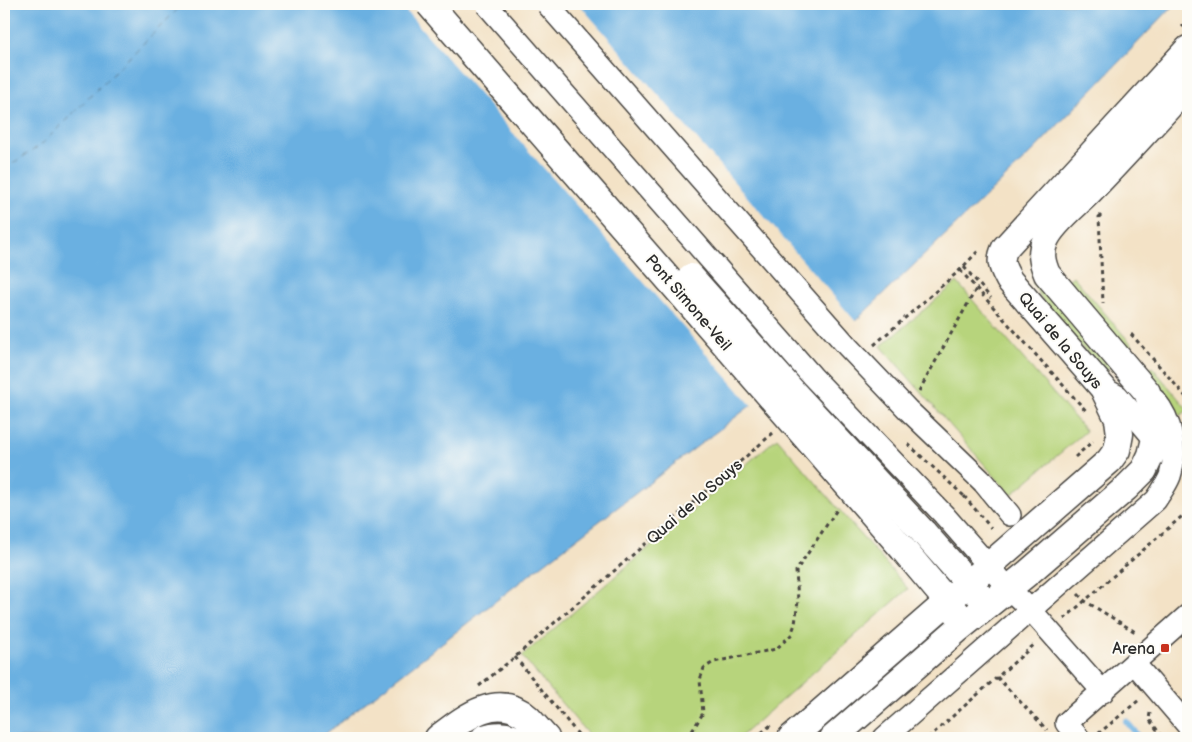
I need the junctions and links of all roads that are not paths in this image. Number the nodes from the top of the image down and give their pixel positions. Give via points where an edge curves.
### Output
1 (428, 4) edge
2 (451, 4) edge
3 (486, 4) edge
4 (547, 4) edge
5 (1188, 49) edge
6 (1188, 86) edge
7 (1103, 388) junction
8 (1147, 392) junction
9 (1155, 439) junction
10 (1170, 477) junction
11 (1010, 515) dead end
12 (988, 565) junction
13 (968, 583) junction
14 (1008, 588) junction
15 (946, 601) junction
16 (987, 605) junction
17 (1030, 609) junction
18 (1188, 615) edge
19 (966, 623) junction
20 (1134, 664) junction
21 (1102, 692) junction
22 (1188, 726) edge
23 (1064, 731) edge
24 (438, 738) edge
25 (484, 738) edge
26 (513, 738) edge
27 (546, 738) edge
28 (790, 738) edge
29 (833, 738) edge
30 (884, 738) edge

1 - 15 main road, Pont Simone-Veil, bridge
2 - 13 main road, Pont Simone-Veil, bridge via 793,392
3 - 12 street, bridge via 812,376
4 - 11 street, bridge via 848,347 983,482
5 - 7 main road, Quai de la Souys via 1001,256 1002,266 1010,280
6 - 8 main road, Quai de la Souys via 1055,226 1045,239 1041,252 1047,274
7 - 9 street via 1118,396
7 - 12 main road, Quai de la Souys via 1118,419 1117,450 1109,461
8 - 9 main road, Quai de la Souys via 1156,418
8 - 10 street via 1160,406 1171,431 1174,458
9 - 10 street via 1167,456
9 - 14 main road, Quai de la Souys via 1144,470
10 - 17 street via 1156,500
12 - 13 main road, Quai de la Souys
12 - 14 street
13 - 15 main road, Quai de la Souys
13 - 16 main road, Pont Simone-Veil
14 - 16 main road, Quai de la Souys
14 - 17 street
15 - 19 main road, Pont Simone-Veil
15 - 28 main road, Quai de la Souys
16 - 19 main road, Quai de la Souys
17 - 21 street
17 - 30 street
18 - 20 street
19 - 29 main road, Quai de la Souys
20 - 21 street
20 - 22 street
21 - 23 street
24 - 27 main road via 478,710 494,706 510,708 527,716
25 - 26 main road

